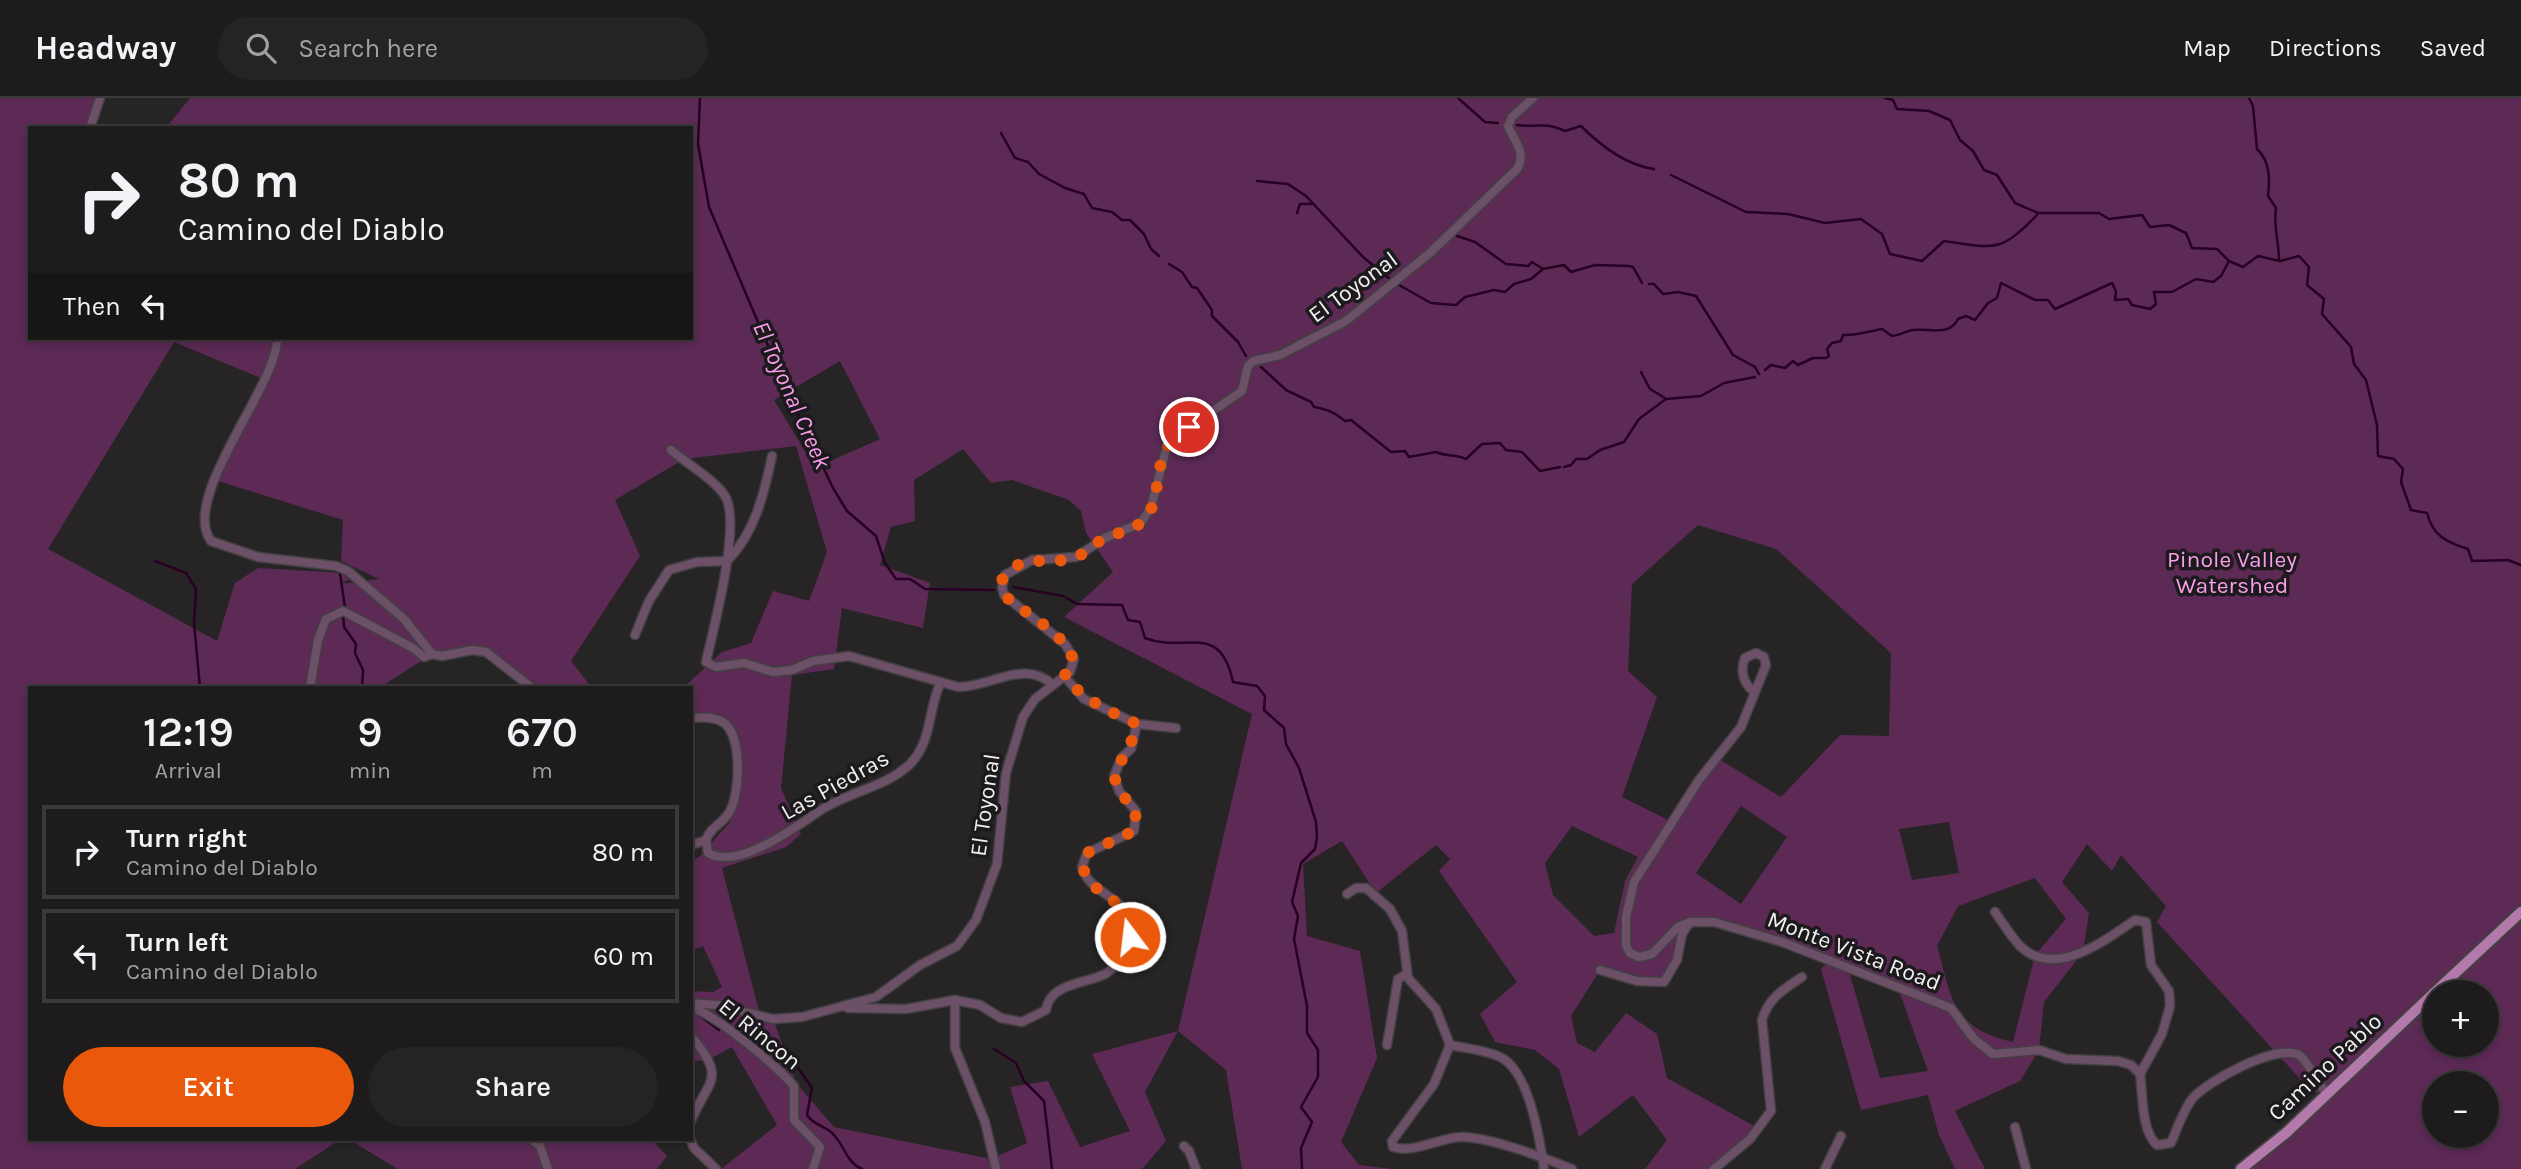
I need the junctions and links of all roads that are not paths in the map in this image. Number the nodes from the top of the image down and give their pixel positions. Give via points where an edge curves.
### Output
1 (100, 98) edge
2 (1533, 98) edge
3 (91, 126) edge
4 (278, 340) edge
5 (671, 450) dead end
6 (772, 456) dead end
7 (727, 561) junction
8 (635, 635) dead end
9 (432, 654) junction
10 (1064, 676) junction
11 (940, 684) junction
12 (1052, 684) junction
13 (310, 686) edge
14 (528, 686) edge
15 (1753, 691) dead end
16 (693, 718) edge
17 (1137, 724) junction
18 (1176, 728) dead end
19 (706, 840) junction
20 (693, 844) edge
21 (1347, 894) dead end
22 (1995, 912) dead end
23 (2521, 912) edge
24 (1690, 922) junction
25 (1600, 970) dead end
26 (1407, 974) junction
27 (1802, 976) dead end
28 (2449, 980) edge
29 (955, 1000) junction
30 (693, 1005) edge
31 (2422, 1005) edge
32 (693, 1006) edge
33 (838, 1008) junction
34 (693, 1039) edge
35 (1387, 1045) dead end
36 (1450, 1045) junction
37 (2140, 1074) junction
38 (2327, 1094) junction
39 (693, 1117) edge
40 (2015, 1127) dead end
41 (1841, 1136) dead end
42 (534, 1141) edge
43 (690, 1141) edge
44 (1184, 1146) dead end
45 (1542, 1157) junction
46 (548, 1169) edge
47 (716, 1169) edge
48 (813, 1169) edge
49 (996, 1169) edge
50 (1196, 1169) edge
51 (1544, 1169) edge
52 (1572, 1169) edge
53 (1714, 1169) edge
54 (1825, 1169) edge
55 (2026, 1169) edge
56 (2241, 1169) edge

1 - 3 street
2 - 10 street, El Toyonal via 1508,125 1520,149 1518,168 1430,253 1346,321 1280,355 1253,361 1242,391 1168,442 1151,507 1141,523 1104,538 1076,557 1032,560 1006,575 1004,595 1071,651 1073,666
4 - 9 street via 275,359 215,480 206,535 216,544 258,557 348,571 404,619
5 - 7 street via 725,497
6 - 7 street via 751,527 740,549
7 - 8 street via 697,562 669,570
7 - 11 street via 706,662 716,667 744,663 773,672 849,656
9 - 13 street via 418,655 413,648 343,611 326,620
9 - 14 street via 486,652
10 - 12 street, El Toyonal
10 - 17 street via 1084,699
11 - 12 street via 973,687 1023,672 1042,676
11 - 19 street, Las Piedras via 925,738 914,758 896,775 825,808 789,834 755,849 718,856 708,853
12 - 33 street, El Toyonal via 1029,706 1011,751 997,864 967,937 883,993
15 - 24 street via 1741,727 1699,780 1634,882 1626,917 1626,946 1639,957 1652,954 1678,927
16 - 19 street via 723,722 736,745 734,800 730,812
17 - 18 street
17 - 29 street via 1131,749 1114,776 1119,791 1136,811 1134,831 1087,853 1082,867 1091,884 1130,916 1130,937 1119,960 1099,977 1063,989 1046,1010 1022,1021
19 - 20 street
21 - 26 street via 1366,888 1390,909 1402,931
22 - 37 street via 2022,948 2045,957 2074,956 2134,920 2146,922 2151,965 2169,991 2170,1006 2162,1034
23 - 28 main road, Camino Pablo
24 - 25 street via 1664,982 1637,981
24 - 37 street, Monte Vista Road via 1714,922 1782,942 1951,1008 1973,1039 1993,1054 2039,1050 2066,1059 2118,1060
26 - 35 street via 1398,979
26 - 36 street via 1436,1009
27 - 53 street via 1776,995 1762,1020 1771,1111 1750,1139
29 - 33 street via 906,1009
29 - 49 street via 955,1048 985,1122
30 - 33 street, El Toyonal via 717,1005 773,1019
31 - 38 main road, Camino Pablo
32 - 48 street, El Rincon via 720,1020 794,1086 794,1120 820,1147
34 - 39 street via 708,1060 713,1081
36 - 45 street via 1501,1056 1523,1082
36 - 45 street via 1434,1084 1392,1141 1393,1147 1402,1150 1466,1137
37 - 38 street via 2147,1126 2157,1145 2171,1143 2190,1101 2201,1089 2222,1075 2278,1054 2291,1052 2307,1061
38 - 56 main road, Camino Pablo
40 - 55 street
41 - 54 street
42 - 46 street
43 - 47 street
44 - 50 street
45 - 51 street
45 - 52 street

